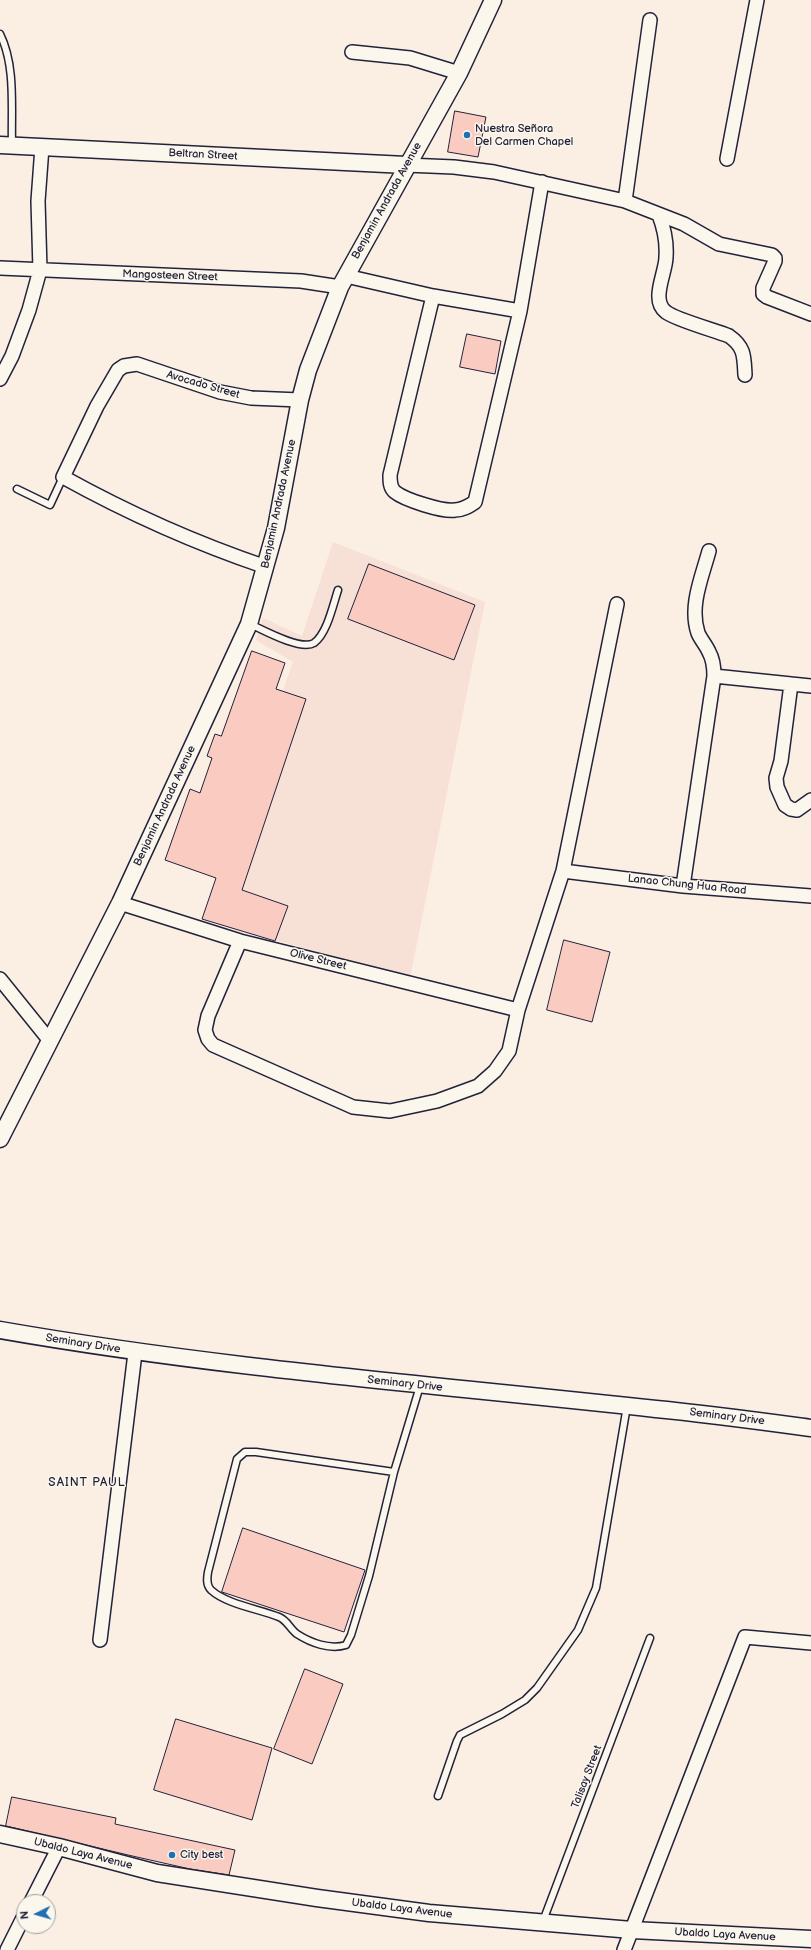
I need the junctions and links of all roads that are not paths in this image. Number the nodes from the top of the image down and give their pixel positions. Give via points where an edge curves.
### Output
1 (493, 0) edge
2 (757, 0) edge
3 (650, 20) dead end
4 (0, 34) edge
5 (352, 52) dead end
6 (459, 73) junction
7 (6, 145) edge
8 (42, 147) junction
9 (727, 159) dead end
10 (406, 166) junction
11 (542, 182) junction
12 (625, 201) junction
13 (659, 215) junction
14 (0, 268) edge
15 (40, 270) junction
16 (343, 282) junction
17 (433, 296) junction
18 (520, 311) junction
19 (811, 314) edge
20 (745, 375) dead end
21 (0, 379) edge
22 (300, 400) junction
23 (63, 477) junction
24 (17, 490) dead end
25 (709, 551) dead end
26 (266, 567) junction
27 (338, 590) dead end
28 (617, 604) dead end
29 (249, 624) junction
30 (714, 676) junction
31 (791, 684) junction
32 (811, 686) edge
33 (811, 800) edge
34 (563, 871) junction
35 (683, 886) junction
36 (811, 896) edge
37 (120, 903) junction
38 (240, 941) junction
39 (0, 979) edge
40 (518, 1010) junction
41 (50, 1040) junction
42 (0, 1139) edge
43 (0, 1330) edge
44 (135, 1353) junction
45 (420, 1386) junction
46 (627, 1406) junction
47 (811, 1428) edge
48 (394, 1472) junction
49 (650, 1638) dead end
50 (100, 1640) dead end
51 (811, 1644) edge
52 (438, 1796) dead end
53 (0, 1834) edge
54 (59, 1847) junction
55 (35, 1894) edge
56 (542, 1923) junction
57 (632, 1930) junction
58 (16, 1932) edge
59 (811, 1940) edge
60 (7, 1950) edge
61 (624, 1950) edge

1 - 6 street, Benjamin Andrada Avenue
2 - 9 street
3 - 12 street
4 - 7 lane via 5,44 10,78
5 - 6 street via 410,58
6 - 10 street, Benjamin Andrada Avenue
7 - 8 street, Beltran Street
8 - 10 street, Beltran Street
8 - 15 street via 38,201
10 - 11 street via 454,167
10 - 16 street, Benjamin Andrada Avenue
11 - 12 street
11 - 18 street
12 - 13 street
13 - 19 street via 684,224 719,244 774,256 774,266 763,288 763,294
13 - 20 street via 664,229 666,270 658,288 659,302 665,312 729,336 738,342 744,353
14 - 15 street, Mangosteen Street
15 - 16 street, Mangosteen Street
15 - 21 street via 29,310 12,356
16 - 17 street, Mangosteen Street
16 - 22 street, Benjamin Andrada Avenue via 308,370
17 - 18 street, Mangosteen Street
17 - 18 street via 390,475 390,484 396,492 417,503 454,511 475,502
22 - 23 street, Avocado Street via 251,398 220,392 138,364 124,366 118,370 108,386
22 - 26 street, Benjamin Andrada Avenue via 276,528
23 - 24 lane via 50,505
23 - 26 street via 114,506 211,548
25 - 30 street via 694,607 699,634 714,665
26 - 29 street, Benjamin Andrada Avenue
27 - 29 lane via 326,627 314,643 307,645 290,642
28 - 34 street
29 - 37 street, Benjamin Andrada Avenue
30 - 31 street
30 - 35 street
31 - 32 street
31 - 33 street via 781,761 776,778 777,787 785,805 791,809 797,810
34 - 35 street, Lanao Chung Hua Road
34 - 40 street
35 - 36 street, Lanao Chung Hua Road
37 - 38 street, Olive Street
37 - 41 street, Benjamin Andrada Avenue
38 - 40 street, Olive Street
38 - 40 street via 208,1016 205,1030 208,1039 213,1045 354,1107 390,1110 437,1101 478,1086 495,1071 509,1051
39 - 41 street
41 - 42 street, Benjamin Andrada Avenue
43 - 44 street, Seminary Drive
44 - 45 street, Seminary Drive
44 - 50 street
45 - 46 street, Seminary Drive
45 - 48 lane
46 - 47 street, Seminary Drive
46 - 52 lane via 596,1588 578,1630 533,1692 502,1714 460,1735
48 - 48 lane via 369,1576 346,1645 337,1648 315,1642 296,1634 281,1617 220,1597 210,1588 207,1581 208,1572 237,1459 245,1452
49 - 56 lane, Talisay Street
51 - 57 street via 745,1636
53 - 54 street, Ubaldo Laya Avenue
54 - 55 street
54 - 56 street, Ubaldo Laya Avenue via 157,1873 429,1913
56 - 57 street, Ubaldo Laya Avenue
57 - 59 street, Ubaldo Laya Avenue
57 - 61 street
58 - 60 street

